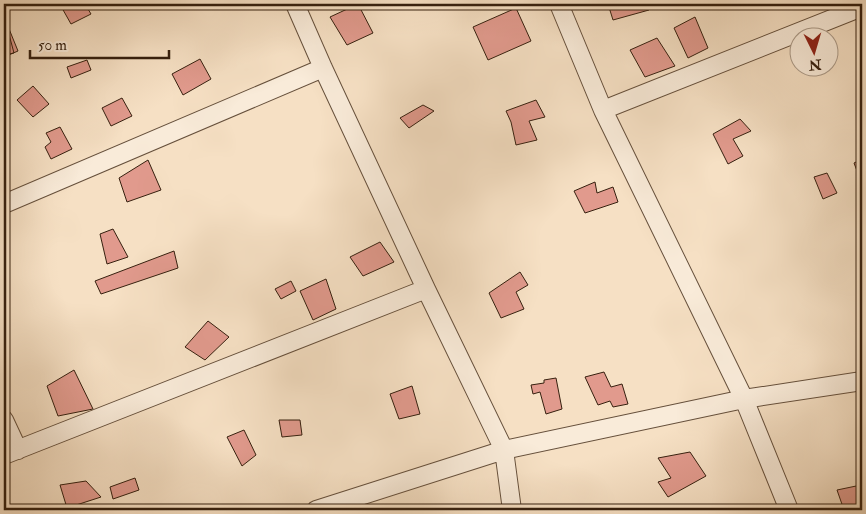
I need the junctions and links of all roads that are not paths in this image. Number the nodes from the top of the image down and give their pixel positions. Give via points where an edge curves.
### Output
1 (295, 4) edge
2 (559, 4) edge
3 (862, 7) edge
4 (323, 68) junction
5 (602, 110) junction
6 (4, 204) edge
7 (426, 289) junction
8 (862, 381) edge
9 (744, 399) junction
10 (4, 420) edge
11 (504, 450) junction
12 (11, 453) edge
13 (316, 510) edge
14 (512, 510) edge
15 (789, 510) edge

1 - 4 street
2 - 5 street
3 - 5 street
4 - 6 street
4 - 7 street
5 - 9 street
7 - 11 street
7 - 12 street
8 - 9 street
9 - 11 street
9 - 15 street
10 - 12 street
11 - 13 street
11 - 14 street

